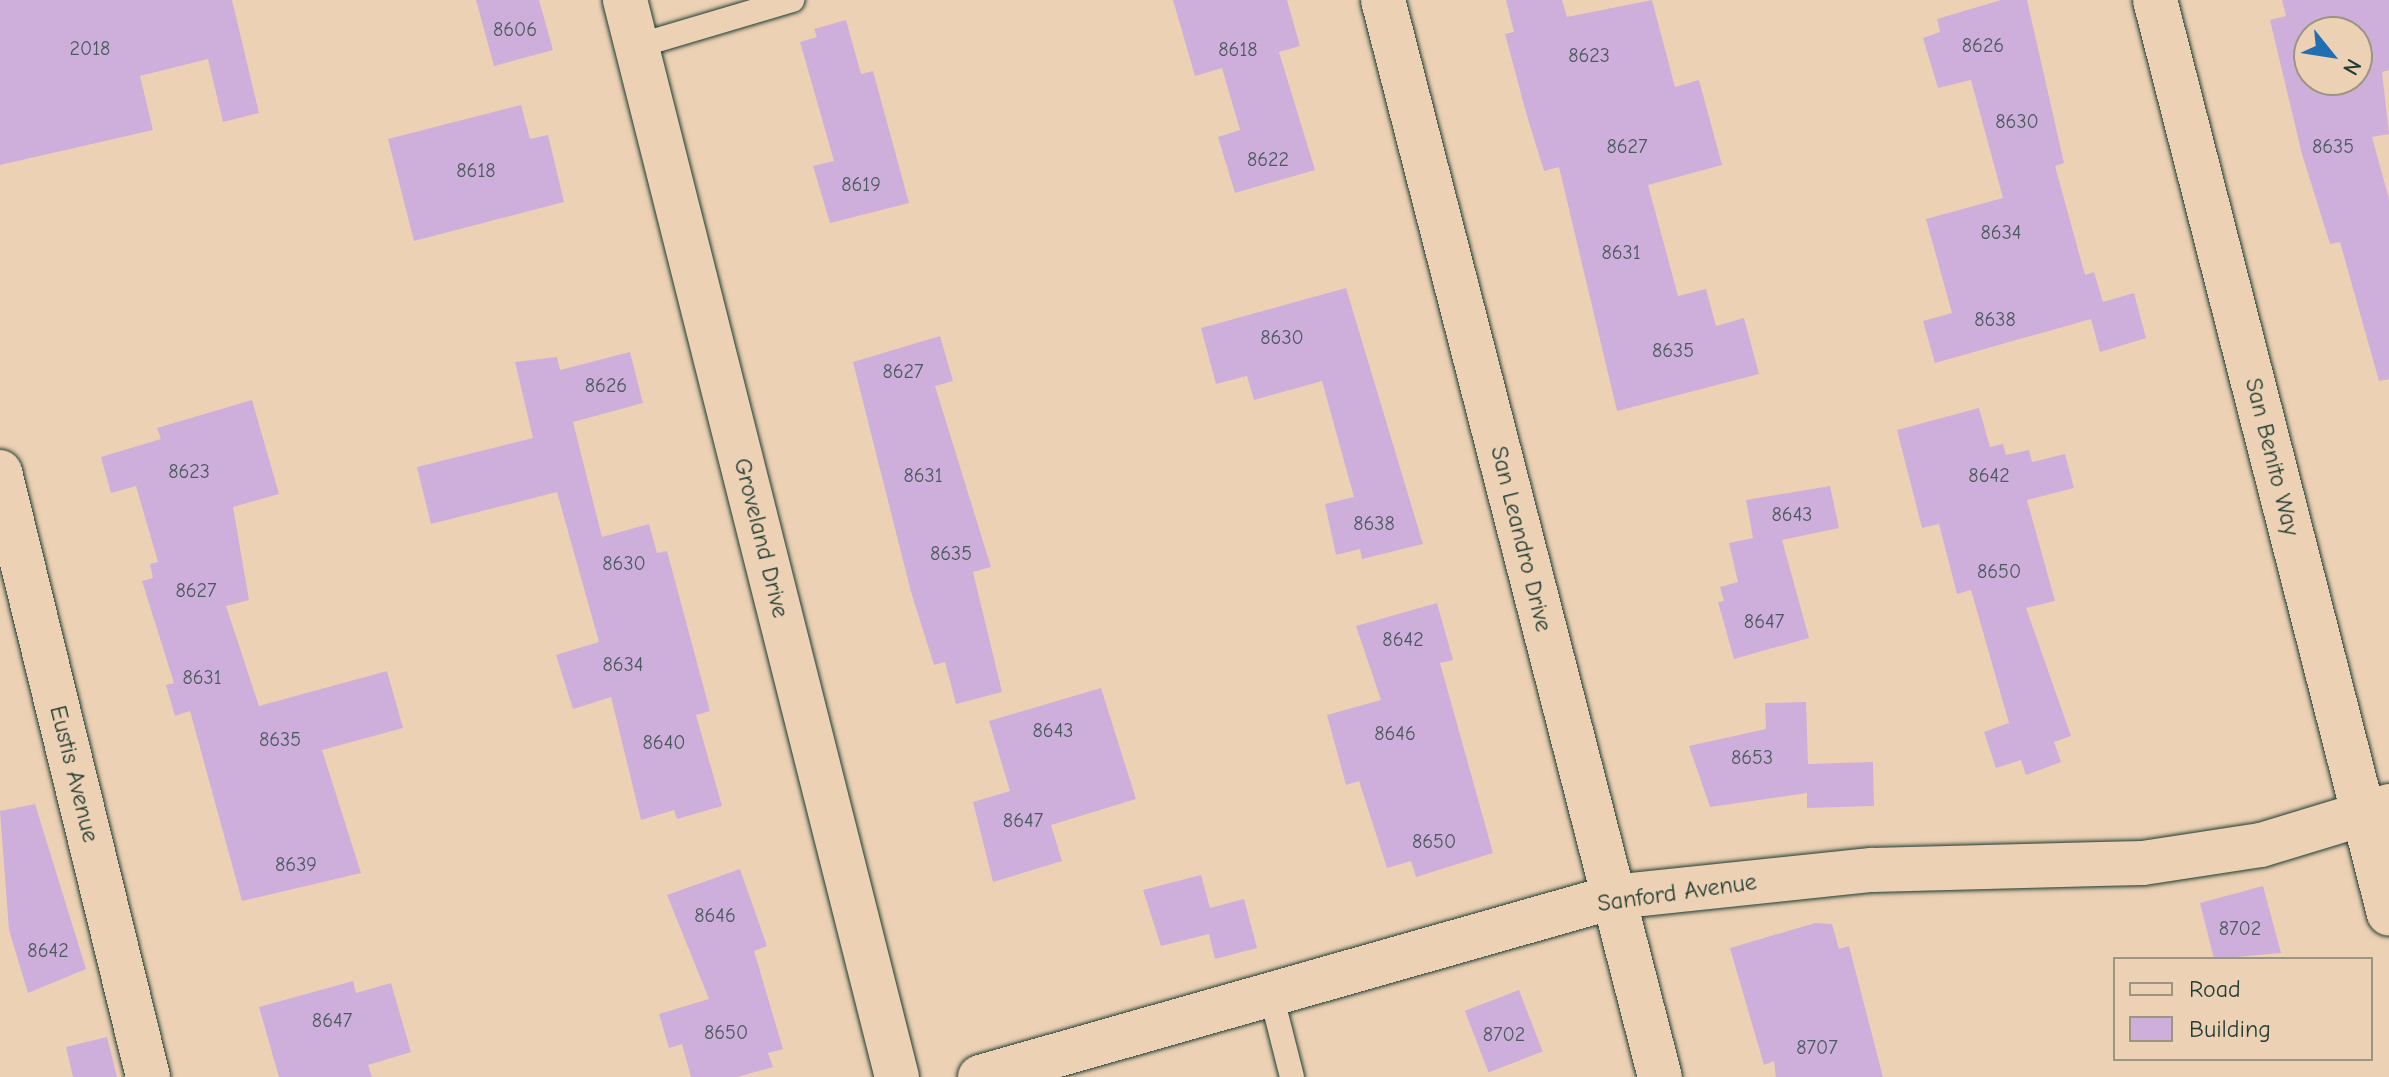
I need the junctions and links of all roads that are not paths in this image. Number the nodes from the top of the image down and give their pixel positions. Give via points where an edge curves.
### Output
1 (625, 0) edge
2 (792, 0) edge
3 (1383, 0) edge
4 (2155, 0) edge
5 (637, 46) junction
6 (0, 472) edge
7 (2377, 811) edge
8 (1613, 897) junction
9 (2389, 914) edge
10 (1271, 994) junction
11 (148, 1077) edge
12 (897, 1077) edge
13 (980, 1077) edge
14 (1292, 1077) edge
15 (1660, 1077) edge

1 - 5 street, Groveland Drive
2 - 5 lane
3 - 8 street, San Leandro Drive
4 - 7 street, San Benito Way
5 - 12 street, Groveland Drive
6 - 11 street, Eustis Avenue
7 - 8 street, Sanford Avenue via 2261,845 2143,863 1872,870
7 - 9 street, San Benito Way
8 - 10 street, Sanford Avenue
8 - 15 street, San Leandro Drive
10 - 13 street, Sanford Avenue
10 - 14 lane

